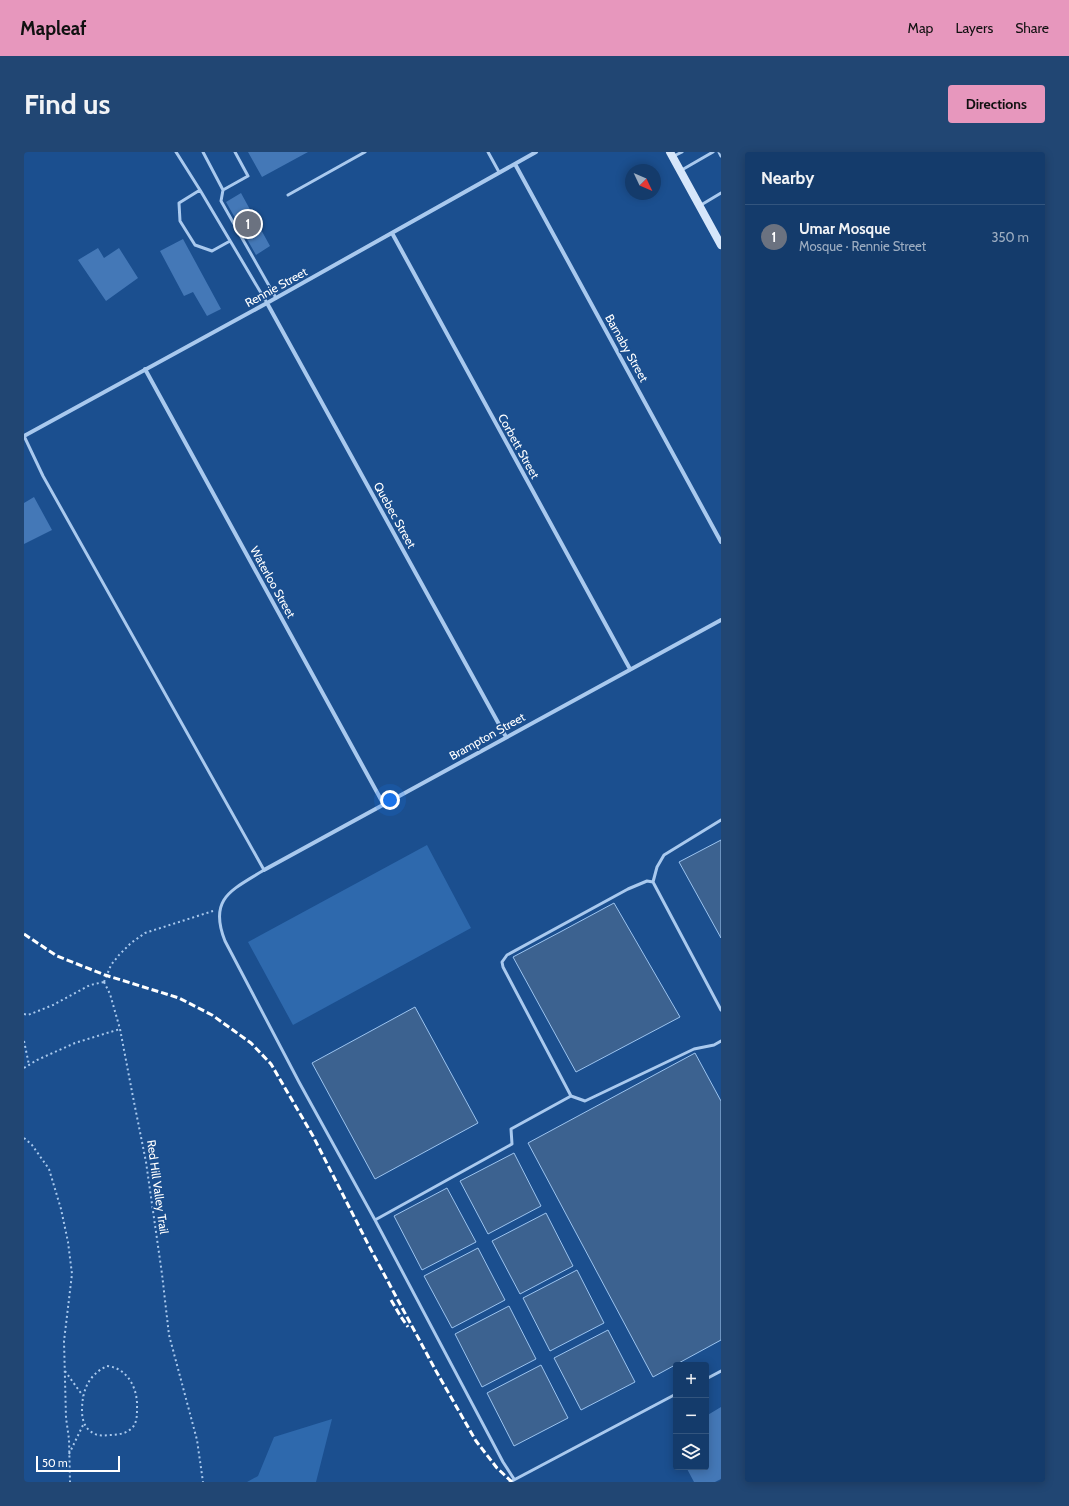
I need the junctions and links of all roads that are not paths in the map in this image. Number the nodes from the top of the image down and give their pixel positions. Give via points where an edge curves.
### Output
1 (176, 152) edge
2 (203, 152) edge
3 (235, 152) edge
4 (365, 152) edge
5 (488, 152) edge
6 (536, 152) edge
7 (682, 152) edge
8 (713, 152) edge
9 (719, 152) edge
10 (671, 154) edge
11 (721, 156) edge
12 (515, 164) junction
13 (680, 171) junction
14 (499, 172) junction
15 (200, 190) junction
16 (223, 190) junction
17 (721, 192) edge
18 (288, 195) dead end
19 (699, 206) junction
20 (392, 233) junction
21 (230, 241) junction
22 (721, 245) edge
23 (276, 298) junction
24 (267, 303) junction
25 (145, 369) junction
26 (24, 436) edge
27 (721, 542) edge
28 (721, 620) edge
29 (630, 669) junction
30 (506, 737) junction
31 (384, 805) junction
32 (721, 820) edge
33 (264, 870) junction
34 (653, 882) junction
35 (721, 1010) edge
36 (721, 1042) edge
37 (571, 1096) junction
38 (375, 1220) junction
39 (721, 1371) edge
40 (709, 1377) edge
41 (673, 1396) edge
42 (514, 1479) junction
43 (510, 1482) edge

1 - 15 lane
2 - 16 lane
3 - 16 lane via 248,176
4 - 18 lane
5 - 14 lane
6 - 12 street, Rennie Street
7 - 10 lane
8 - 13 lane
9 - 11 lane
10 - 13 main road
12 - 14 street, Rennie Street
12 - 27 street, Barnaby Street
13 - 19 main road
14 - 20 street, Rennie Street
15 - 21 lane
15 - 21 lane via 179,203 180,221 195,245 212,251
16 - 23 lane via 221,201
17 - 19 lane
19 - 22 main road
20 - 23 street, Rennie Street
20 - 29 street, Corbett Street
21 - 24 lane
23 - 24 street, Rennie Street
24 - 25 street, Rennie Street
24 - 30 street, Quebec Street
25 - 26 street, Rennie Street
25 - 31 street, Waterloo Street
26 - 33 lane via 47,483
28 - 29 street, Brampton Street
29 - 30 street, Brampton Street
30 - 31 street, Brampton Street
31 - 33 street, Brampton Street
32 - 34 lane via 664,855 656,867
33 - 38 lane via 233,890 224,900 220,908 219,926 299,1082
34 - 35 lane
34 - 37 lane via 647,881 628,889 503,959 503,967
36 - 37 lane via 694,1049 585,1101
37 - 38 lane via 511,1129 512,1144
38 - 42 lane
39 - 40 lane
41 - 42 lane
42 - 43 lane

